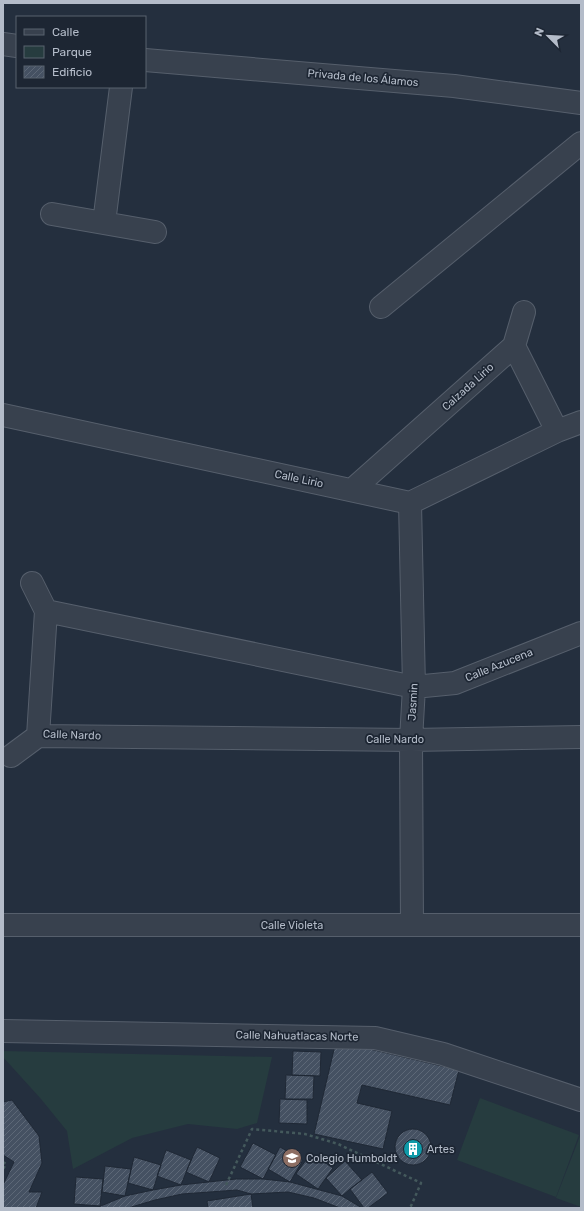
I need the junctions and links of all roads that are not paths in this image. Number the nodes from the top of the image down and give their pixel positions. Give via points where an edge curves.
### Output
1 (3, 44) edge
2 (16, 46) edge
3 (146, 60) edge
4 (121, 88) edge
5 (581, 103) edge
6 (581, 143) edge
7 (52, 214) dead end
8 (104, 223) junction
9 (155, 232) dead end
10 (381, 307) dead end
11 (524, 312) dead end
12 (514, 346) junction
13 (3, 415) edge
14 (581, 422) edge
15 (557, 431) junction
16 (352, 490) junction
17 (410, 503) junction
18 (32, 584) dead end
19 (46, 611) junction
20 (581, 633) edge
21 (414, 687) junction
22 (38, 736) junction
23 (581, 737) edge
24 (411, 740) junction
25 (12, 756) dead end
26 (3, 924) edge
27 (412, 925) junction
28 (581, 925) edge
29 (3, 1031) edge
30 (581, 1100) edge

1 - 2 street
3 - 5 street, Privada de los Álamos via 454,86
4 - 8 street
6 - 10 street
7 - 8 street
8 - 9 street
11 - 12 street
12 - 15 street
12 - 16 street, Calzada Lirio
13 - 16 street, Calle Lirio
14 - 15 street
15 - 17 street
16 - 17 street, Calle Lirio
17 - 21 street, Jasmin
18 - 19 street
19 - 21 street
19 - 22 street, Calle Nardo
20 - 21 street, Calle Azucena via 455,683
21 - 24 street, Jasmin
22 - 24 street, Calle Nardo
22 - 25 street
23 - 24 street, Calle Nardo
24 - 27 street, Jasmin
26 - 27 street, Calle Violeta
27 - 28 street, Calle Violeta
29 - 30 street, Calle Nahuatlacas Norte via 375,1038 443,1054

